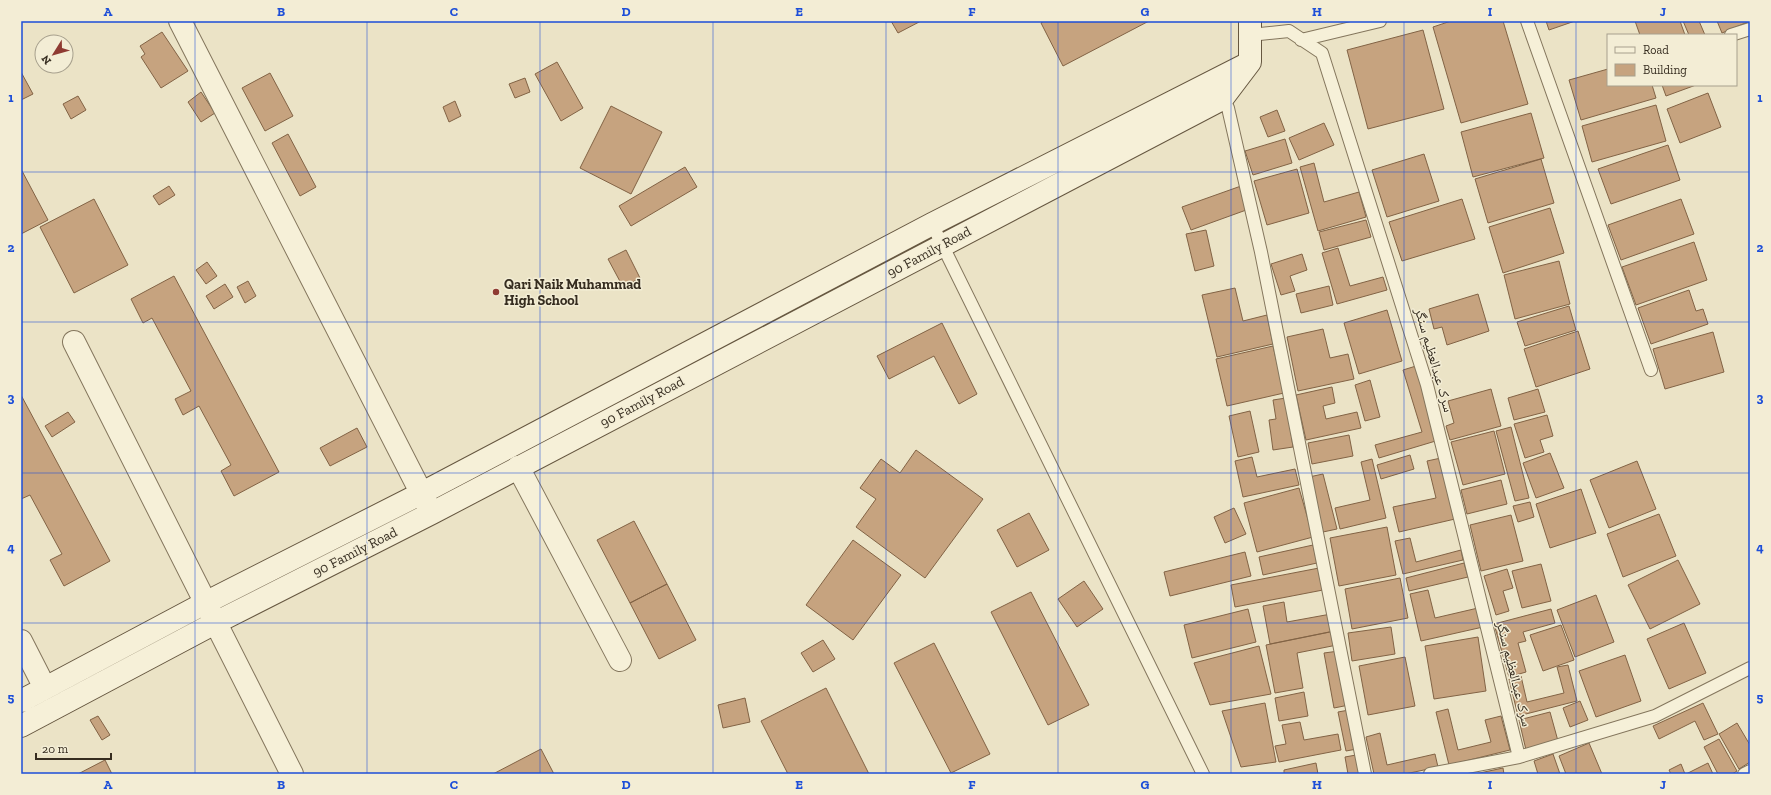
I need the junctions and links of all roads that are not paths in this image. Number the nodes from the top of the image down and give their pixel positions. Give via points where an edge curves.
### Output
1 (180, 21) edge
2 (1380, 21) edge
3 (1526, 21) edge
4 (1250, 28) edge
5 (1750, 29) edge
6 (1734, 34) edge
7 (1301, 40) junction
8 (1250, 62) junction
9 (1214, 79) junction
10 (1222, 99) junction
11 (932, 224) junction
12 (943, 244) junction
13 (74, 342) dead end
14 (1651, 370) dead end
15 (518, 466) junction
16 (422, 493) junction
17 (432, 513) junction
18 (205, 603) junction
19 (215, 623) junction
20 (21, 641) edge
21 (620, 660) dead end
22 (1750, 668) edge
23 (45, 688) junction
24 (21, 701) edge
25 (21, 726) edge
26 (1519, 757) junction
27 (1750, 771) edge
28 (292, 774) edge
29 (1203, 774) edge
30 (1365, 774) edge
31 (1430, 774) edge
32 (1744, 774) edge

1 - 16 street
2 - 7 lane
3 - 14 lane
4 - 7 lane, سرک عبدالعظیم سنگر via 1289,31
4 - 8 street
5 - 6 lane
7 - 26 lane, سرک عبدالعظیم سنگر via 1322,53 1427,385
8 - 9 street, 90 Family Road
8 - 10 street, 90 Family Road
9 - 10 lane
9 - 11 street, 90 Family Road
10 - 12 street, 90 Family Road
10 - 30 lane via 1228,108 1261,252
11 - 12 lane
11 - 16 street, 90 Family Road
12 - 15 street, 90 Family Road
12 - 29 lane
13 - 18 street
15 - 17 street, 90 Family Road
15 - 21 street
16 - 17 street
16 - 18 street, 90 Family Road
17 - 19 street, 90 Family Road
18 - 19 street
18 - 23 street, 90 Family Road
19 - 25 street, 90 Family Road
19 - 28 street
20 - 23 street
22 - 26 lane via 1655,716
23 - 24 street, 90 Family Road
26 - 31 lane
27 - 32 lane

